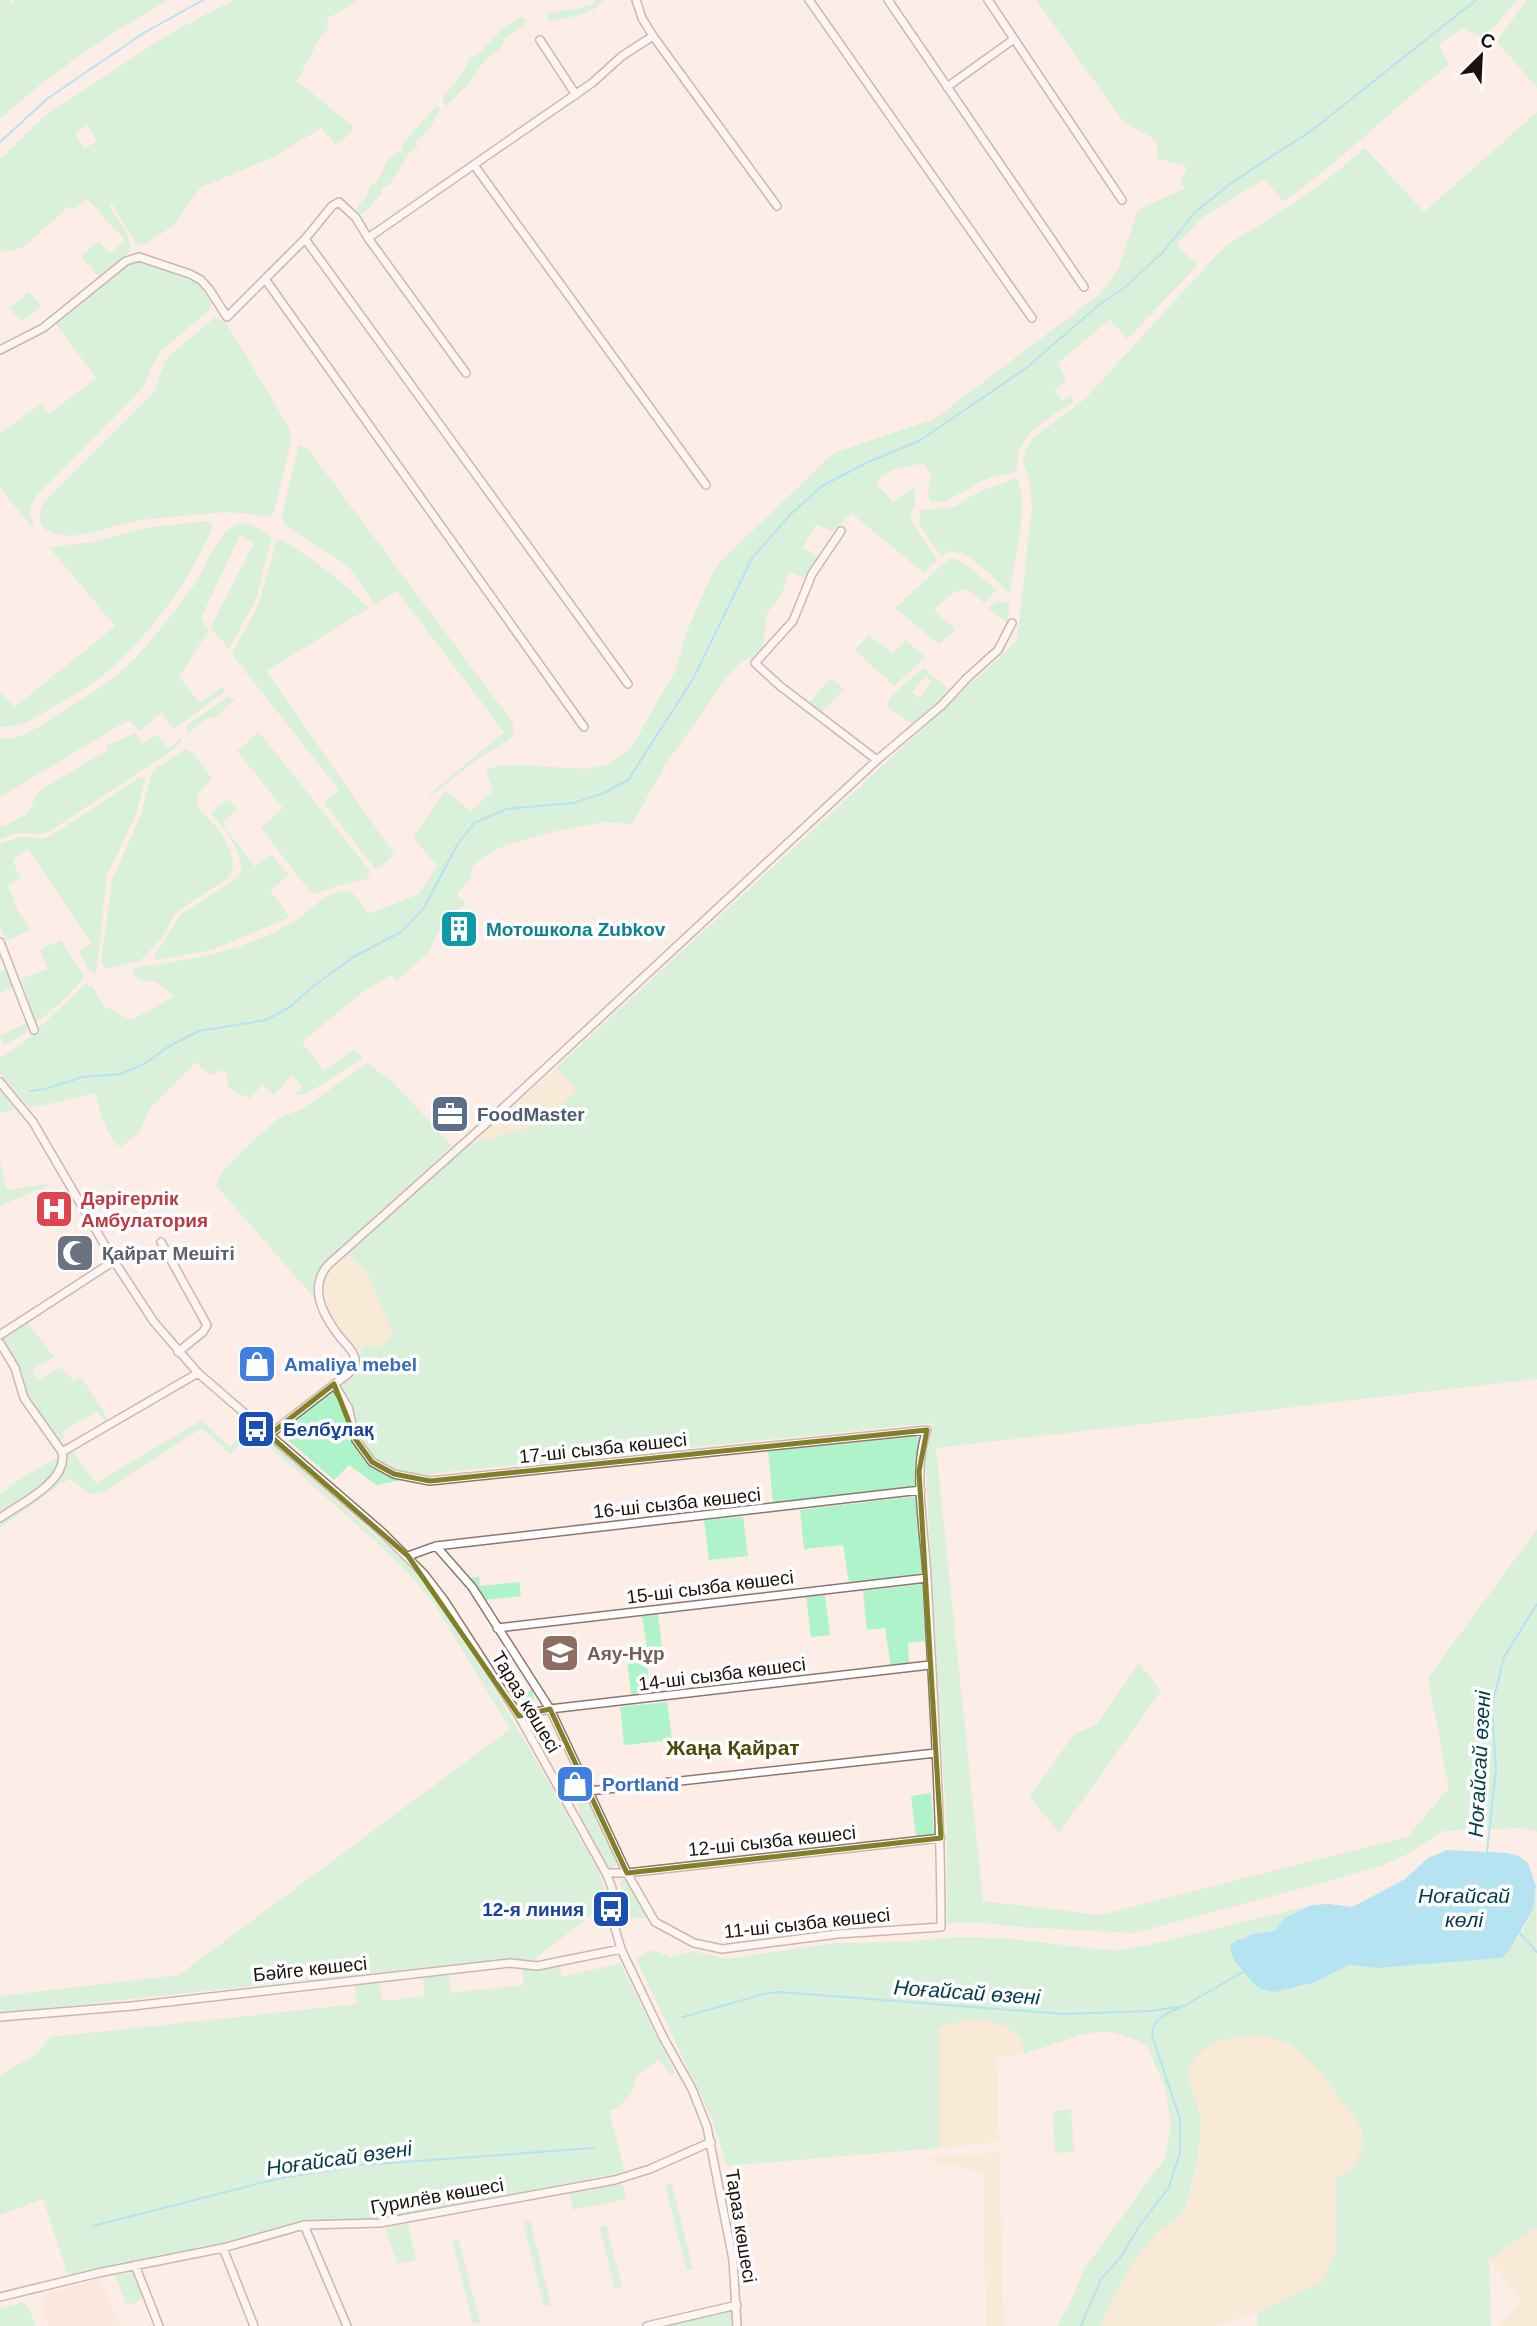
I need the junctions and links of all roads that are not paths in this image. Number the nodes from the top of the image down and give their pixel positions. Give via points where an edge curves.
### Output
1 (636, 0) edge
2 (809, 0) edge
3 (888, 0) edge
4 (988, 0) edge
5 (653, 36) junction
6 (1014, 39) junction
7 (540, 40) dead end
8 (947, 87) junction
9 (576, 94) junction
10 (474, 165) junction
11 (1122, 200) dead end
12 (777, 206) dead end
13 (368, 238) junction
14 (305, 239) junction
15 (265, 279) junction
16 (1084, 287) dead end
17 (1032, 318) dead end
18 (0, 350) edge
19 (466, 373) dead end
20 (706, 485) dead end
21 (841, 531) dead end
22 (1012, 623) dead end
23 (628, 684) dead end
24 (584, 727) dead end
25 (877, 760) junction
26 (0, 942) edge
27 (34, 1030) dead end
28 (0, 1082) edge
29 (161, 1242) dead end
30 (114, 1261) junction
31 (0, 1335) edge
32 (0, 1343) edge
33 (178, 1352) junction
34 (198, 1373) junction
35 (334, 1384) junction
36 (269, 1435) junction
37 (62, 1452) junction
38 (921, 1490) junction
39 (0, 1518) edge
40 (436, 1546) junction
41 (408, 1556) junction
42 (927, 1578) junction
43 (497, 1628) junction
44 (930, 1665) junction
45 (550, 1709) junction
46 (519, 1716) junction
47 (936, 1753) junction
48 (589, 1791) junction
49 (941, 1838) junction
50 (606, 1873) junction
51 (627, 1873) junction
52 (621, 1949) junction
53 (0, 2017) edge
54 (711, 2142) junction
55 (304, 2225) junction
56 (223, 2248) junction
57 (135, 2265) junction
58 (0, 2297) edge
59 (737, 2305) junction
60 (159, 2326) edge
61 (254, 2326) edge
62 (347, 2326) edge
63 (648, 2326) edge
64 (737, 2326) edge

1 - 5 street
2 - 17 street
3 - 8 street
4 - 6 street
5 - 9 street
5 - 12 street
6 - 8 street
6 - 11 street
7 - 9 street
8 - 16 street
9 - 10 street
10 - 13 street
10 - 20 street
13 - 14 street via 339,202
13 - 19 street
14 - 15 street
14 - 23 street
15 - 18 street via 226,317 201,280 133,258 43,328
15 - 24 street
21 - 25 street via 812,575 793,621 755,663
22 - 25 street via 999,650
25 - 35 street via 324,1269 319,1298 355,1361 353,1369
26 - 27 street
28 - 30 street, Тараз көшесі via 33,1122
29 - 33 street via 207,1325
30 - 31 street
30 - 33 street, Тараз көшесі
32 - 37 street via 15,1368 24,1398
33 - 34 street, Тараз көшесі
34 - 36 street, Тараз көшесі
34 - 37 street
35 - 36 street
35 - 38 street, 17-ші сызба көшесі via 348,1407 356,1440 372,1462 401,1476 430,1481 927,1430 920,1453
36 - 41 street, Тараз көшесі
37 - 39 street via 62,1467 53,1481
38 - 40 street, 16-ші сызба көшесі
38 - 42 street
40 - 41 street, 16-ші сызба көшесі
40 - 43 street, 11-ші сызба көшесі via 472,1587
41 - 46 street, Тараз көшесі via 444,1600
42 - 43 street, 15-ші сызба көшесі
42 - 44 street
43 - 45 street, 11-ші сызба көшесі
44 - 45 street, 14-ші сызба көшесі
44 - 47 street
45 - 46 street, 14-ші сызба көшесі
45 - 48 street, 11-ші сызба көшесі
46 - 50 street, Тараз көшесі
47 - 48 street
47 - 49 street
48 - 51 street, 11-ші сызба көшесі
49 - 51 street, 12-ші сызба көшесі
49 - 51 street, 11-ші сызба көшесі via 941,1927 706,1947 655,1922
50 - 51 street, 12-ші сызба көшесі
50 - 52 street, Тараз көшесі
52 - 53 street, Бәйге көшесі via 537,1966 510,1962
52 - 54 street, Тараз көшесі via 692,2089
54 - 55 street, Гурилёв көшесі via 615,2180 380,2223
54 - 59 street, Тараз көшесі
55 - 56 street, Гурилёв көшесі
55 - 62 street
56 - 57 street, Гурилёв көшесі
56 - 61 street
57 - 58 street, Гурилёв көшесі
57 - 60 street
59 - 63 street
59 - 64 street, Тараз көшесі

